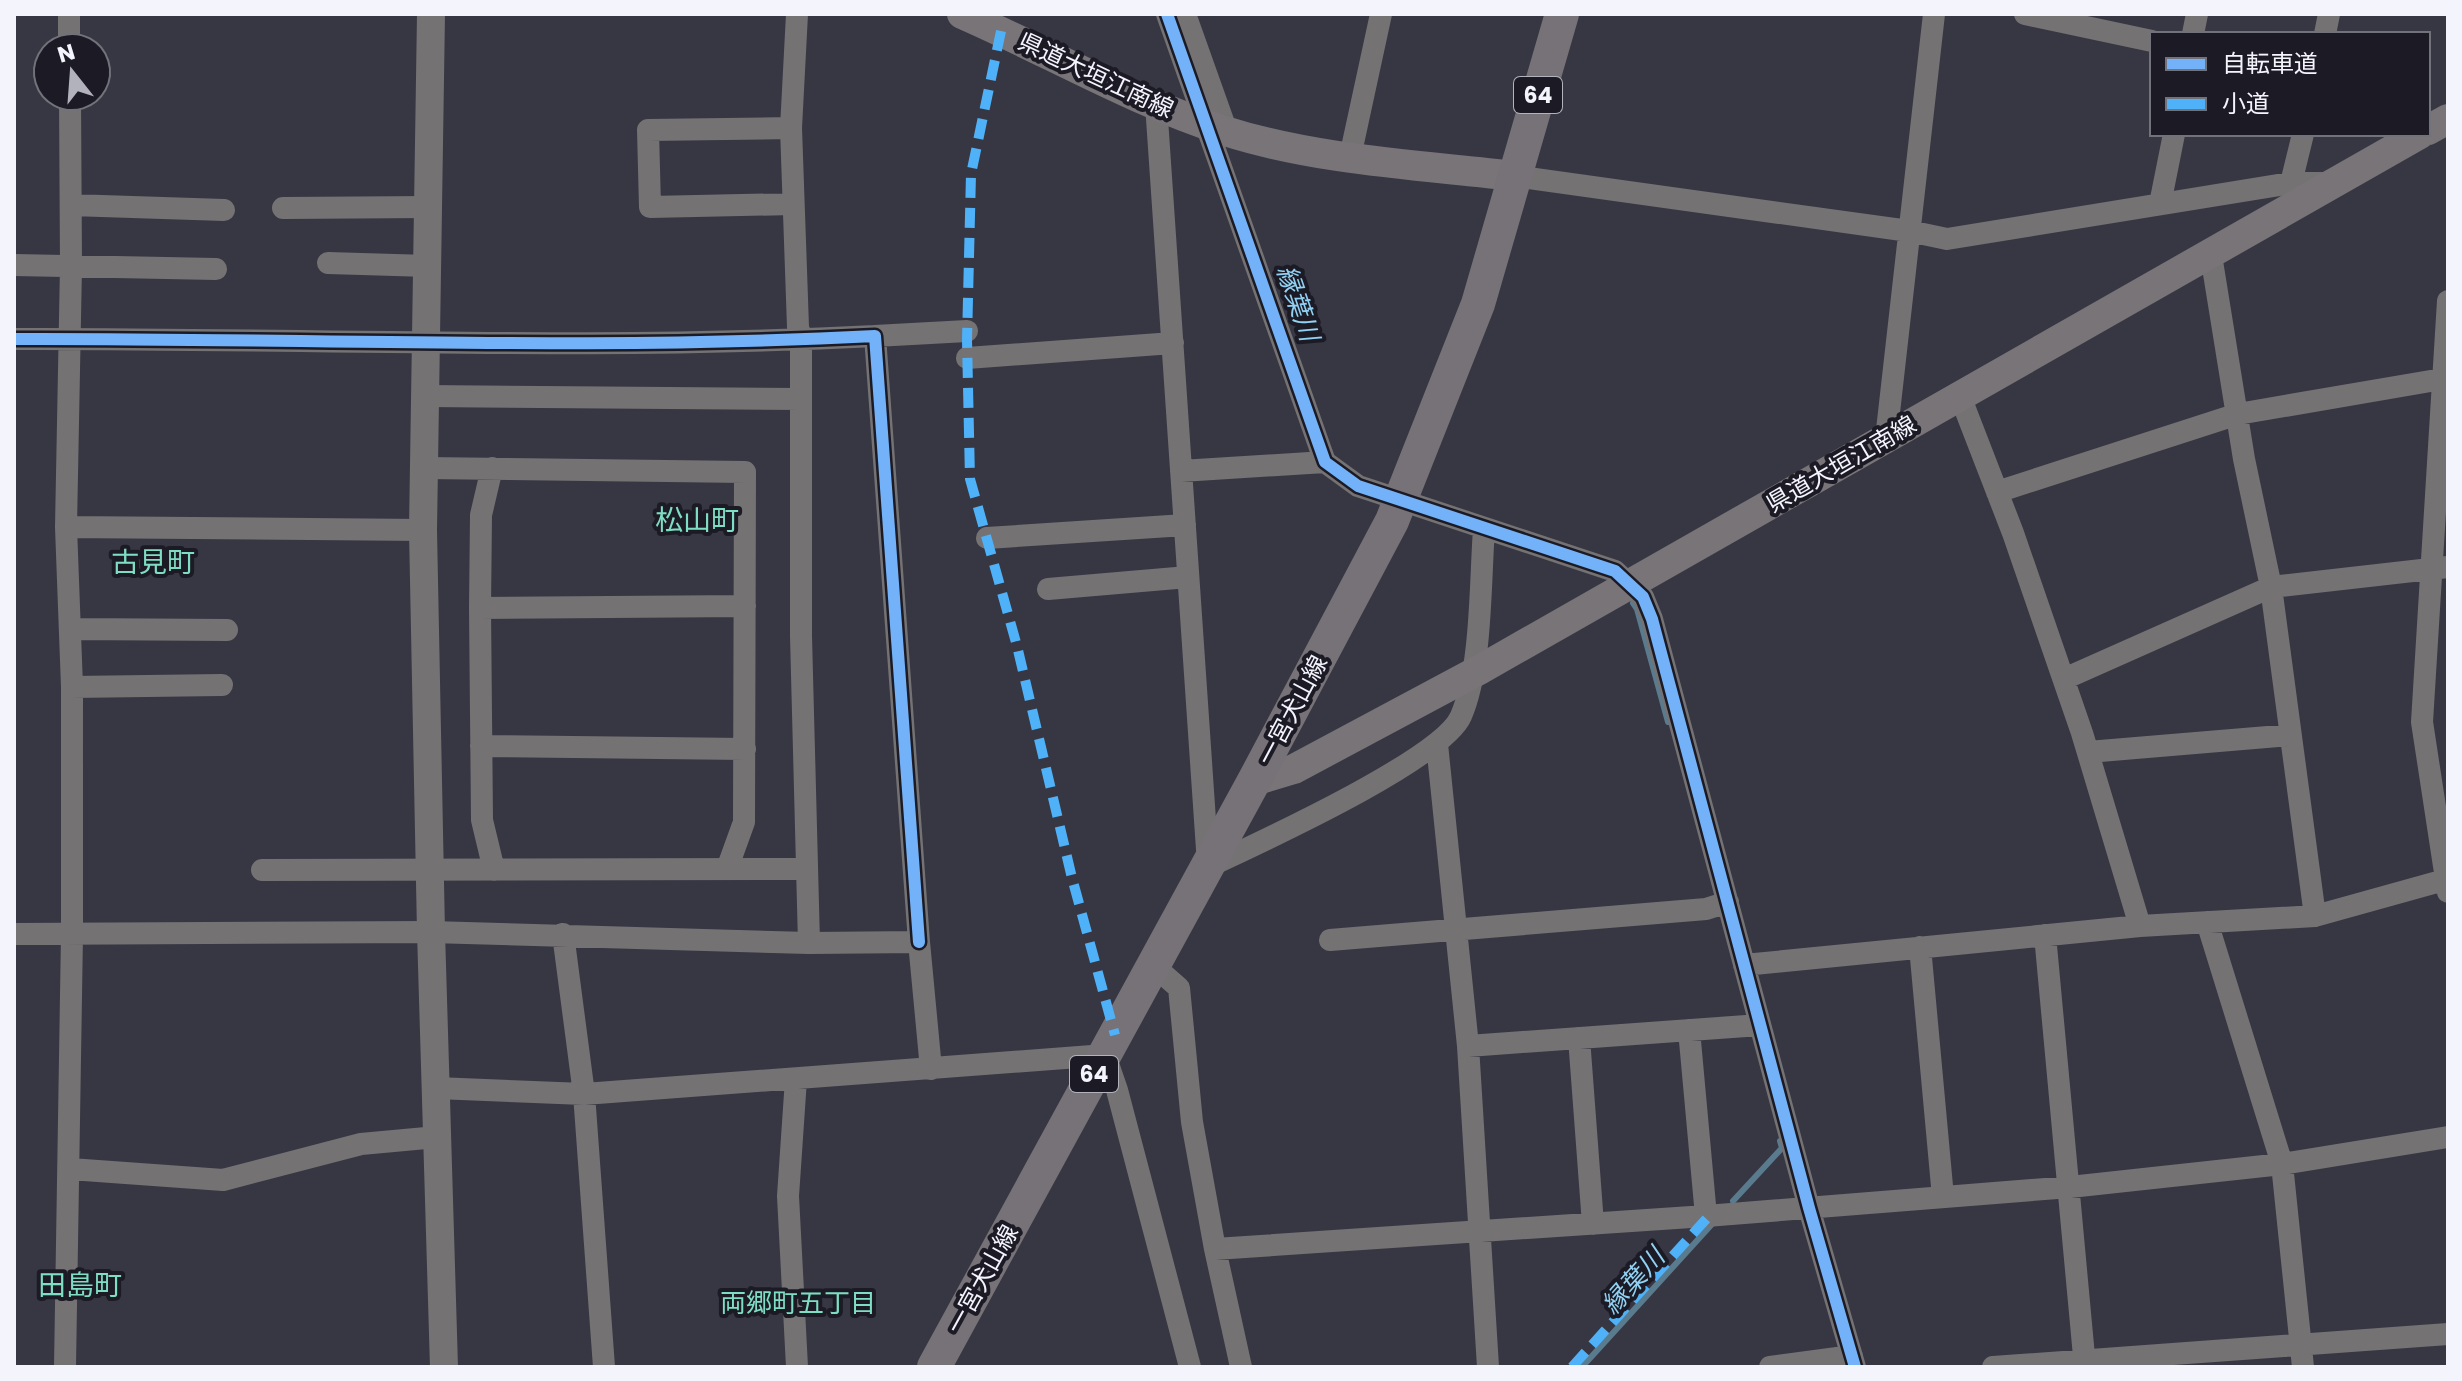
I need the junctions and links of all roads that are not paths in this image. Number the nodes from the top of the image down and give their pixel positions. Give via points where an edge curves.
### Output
1 (431, 14) edge
2 (797, 14) edge
3 (962, 14) edge
4 (1167, 14) edge
5 (1185, 14) edge
6 (1381, 14) edge
7 (1562, 14) edge
8 (1934, 14) edge
9 (2025, 14) edge
10 (2150, 41) edge
11 (1156, 104) junction
12 (70, 112) edge
13 (2448, 119) edge
14 (791, 128) junction
15 (1216, 128) junction
16 (2430, 129) edge
17 (2174, 136) edge
18 (2303, 136) edge
19 (2416, 136) edge
20 (1350, 157) junction
21 (1514, 176) junction
22 (2291, 183) junction
23 (2332, 183) junction
24 (793, 204) junction
25 (2160, 204) junction
26 (71, 205) junction
27 (429, 207) junction
28 (283, 208) dead end
29 (224, 210) dead end
30 (1909, 231) junction
31 (2211, 255) junction
32 (328, 263) dead end
33 (14, 265) edge
34 (71, 266) junction
35 (428, 266) junction
36 (216, 269) dead end
37 (2448, 301) edge
38 (967, 331) dead end
39 (875, 336) junction
40 (14, 339) edge
41 (70, 339) junction
42 (801, 339) junction
43 (1173, 343) junction
44 (427, 345) junction
45 (967, 358) dead end
46 (2446, 379) edge
47 (426, 396) junction
48 (1960, 396) junction
49 (801, 399) junction
50 (2238, 414) junction
51 (1886, 439) junction
52 (1325, 462) junction
53 (424, 468) junction
54 (492, 468) junction
55 (1181, 471) junction
56 (1997, 492) junction
57 (1400, 501) junction
58 (1185, 525) junction
59 (66, 527) junction
60 (1484, 529) junction
61 (423, 530) junction
62 (987, 538) dead end
63 (2440, 567) edge
64 (1188, 577) junction
65 (1631, 584) junction
66 (2271, 587) junction
67 (1048, 589) dead end
68 (745, 606) junction
69 (480, 608) junction
70 (70, 629) junction
71 (227, 630) dead end
72 (1474, 673) junction
73 (2064, 679) junction
74 (222, 685) dead end
75 (72, 687) junction
76 (2290, 735) junction
77 (1437, 744) junction
78 (481, 746) junction
79 (745, 749) junction
80 (2088, 752) junction
81 (1254, 781) junction
82 (1206, 866) junction
83 (727, 869) junction
84 (807, 869) junction
85 (262, 870) dead end
86 (494, 870) junction
87 (430, 871) junction
88 (2447, 883) edge
89 (1728, 902) junction
90 (2315, 916) junction
91 (2207, 922) junction
92 (2140, 926) junction
93 (1457, 929) junction
94 (431, 932) junction
95 (14, 934) edge
96 (72, 934) junction
97 (563, 934) junction
98 (2045, 935) junction
99 (1330, 940) dead end
100 (919, 942) junction
101 (809, 943) junction
102 (1920, 947) junction
103 (1744, 965) junction
104 (1154, 966) junction
105 (1760, 1025) junction
106 (1689, 1030) junction
107 (1579, 1038) junction
108 (1468, 1046) junction
109 (1105, 1055) junction
110 (931, 1069) junction
111 (796, 1079) junction
112 (436, 1088) junction
113 (584, 1094) junction
114 (437, 1137) junction
115 (2448, 1137) edge
116 (2282, 1164) junction
117 (70, 1169) junction
118 (2070, 1187) junction
119 (1943, 1197) junction
120 (1809, 1208) junction
121 (1706, 1216) junction
122 (1593, 1224) junction
123 (1478, 1232) junction
124 (1215, 1249) junction
125 (2448, 1334) edge
126 (2302, 1356) edge
127 (1853, 1361) edge
128 (2085, 1364) edge
129 (65, 1367) edge
130 (444, 1367) edge
131 (604, 1367) edge
132 (797, 1367) edge
133 (934, 1367) edge
134 (1190, 1367) edge
135 (1241, 1367) edge
136 (1488, 1367) edge
137 (1770, 1367) edge
138 (1993, 1367) edge

1 - 27 street
2 - 14 street
3 - 11 main road, 県道大垣江南線
4 - 15 street
5 - 15 street
6 - 20 street
7 - 21 main road, 一宮犬山線 / 64
8 - 30 street
9 - 10 street
11 - 15 main road, 県道大垣江南線
11 - 43 street
12 - 26 street
13 - 16 main road
14 - 24 street
14 - 24 street via 648,130 650,207
15 - 20 main road, 県道大垣江南線
15 - 52 street
17 - 25 street
18 - 22 street
19 - 23 main road, 県道大垣江南線
20 - 21 main road, 県道大垣江南線
21 - 30 street
21 - 57 main road, 一宮犬山線 / 64 via 1478,304
22 - 23 street
22 - 25 street
23 - 31 main road, 県道大垣江南線
24 - 42 street
25 - 30 street via 1947,239
26 - 29 street
26 - 34 street
27 - 28 street
27 - 35 street
30 - 51 street
31 - 48 main road, 県道大垣江南線
31 - 50 street
32 - 35 street
33 - 34 street
34 - 36 street
34 - 41 street
35 - 44 street
37 - 46 street
38 - 39 street
39 - 42 street
39 - 100 street
40 - 41 street
41 - 44 street
41 - 59 street
42 - 44 street
42 - 49 street
43 - 45 street
43 - 55 street
44 - 47 street
46 - 50 street
46 - 63 street
47 - 49 street
47 - 53 street
48 - 51 main road, 県道大垣江南線
48 - 56 street
49 - 84 street
50 - 56 street
50 - 66 street
51 - 65 main road, 県道大垣江南線
52 - 55 street
52 - 57 street via 1358,486
53 - 54 street
53 - 61 street
54 - 68 street via 745,472
54 - 69 street via 481,515
55 - 58 street
56 - 73 street
57 - 60 street
57 - 81 main road, 一宮犬山線 / 64
58 - 62 street
58 - 64 street
59 - 61 street
59 - 70 street
60 - 65 street via 1615,571
60 - 72 street
61 - 87 street
63 - 66 street
63 - 88 street via 2422,722
64 - 67 street
64 - 82 street
65 - 72 main road, 県道大垣江南線
65 - 89 street via 1652,619
66 - 73 street
66 - 76 street
68 - 69 street
68 - 79 street
69 - 78 street
70 - 71 street
70 - 75 street
72 - 77 street via 1461,719
72 - 81 main road, 県道大垣江南線 via 1294,769
73 - 80 street
74 - 75 street
75 - 96 street
76 - 80 street
76 - 90 street
77 - 82 street via 1356,794
77 - 93 street
78 - 79 street
78 - 86 street via 482,820
79 - 83 street via 744,822
80 - 92 street
81 - 82 main road, 一宮犬山線 / 64
82 - 104 main road, 一宮犬山線 / 64
83 - 84 street
83 - 86 street
84 - 101 street
85 - 87 street
86 - 87 street
87 - 94 street
88 - 90 street
89 - 93 street via 1706,909
89 - 103 street
90 - 91 street
91 - 92 street
91 - 116 street
92 - 98 street
93 - 99 street
93 - 108 street
94 - 96 street
94 - 97 street
94 - 112 street
95 - 96 street
96 - 117 street
97 - 101 street
97 - 113 street
98 - 102 street
98 - 118 street
100 - 101 street
100 - 110 street
102 - 103 street
102 - 119 street
103 - 105 street
104 - 109 main road, 一宮犬山線 / 64
104 - 124 street via 1179,988 1192,1122
105 - 106 street
105 - 120 street
106 - 107 street
106 - 121 street
107 - 108 street
107 - 122 street
108 - 123 street
109 - 110 street
109 - 133 main road, 一宮犬山線 / 64
109 - 134 street
110 - 111 street
111 - 113 street
111 - 132 street via 788,1196
112 - 113 street
112 - 114 street
113 - 131 street
114 - 117 street via 361,1144 223,1180
114 - 130 street
115 - 116 street
116 - 118 street
116 - 126 street
117 - 129 street
118 - 119 street
118 - 128 street
119 - 120 street
120 - 121 street
120 - 127 street
121 - 122 street
122 - 123 street
123 - 124 street
123 - 136 street
124 - 135 street
125 - 126 street
126 - 128 street
127 - 137 street
128 - 138 street

